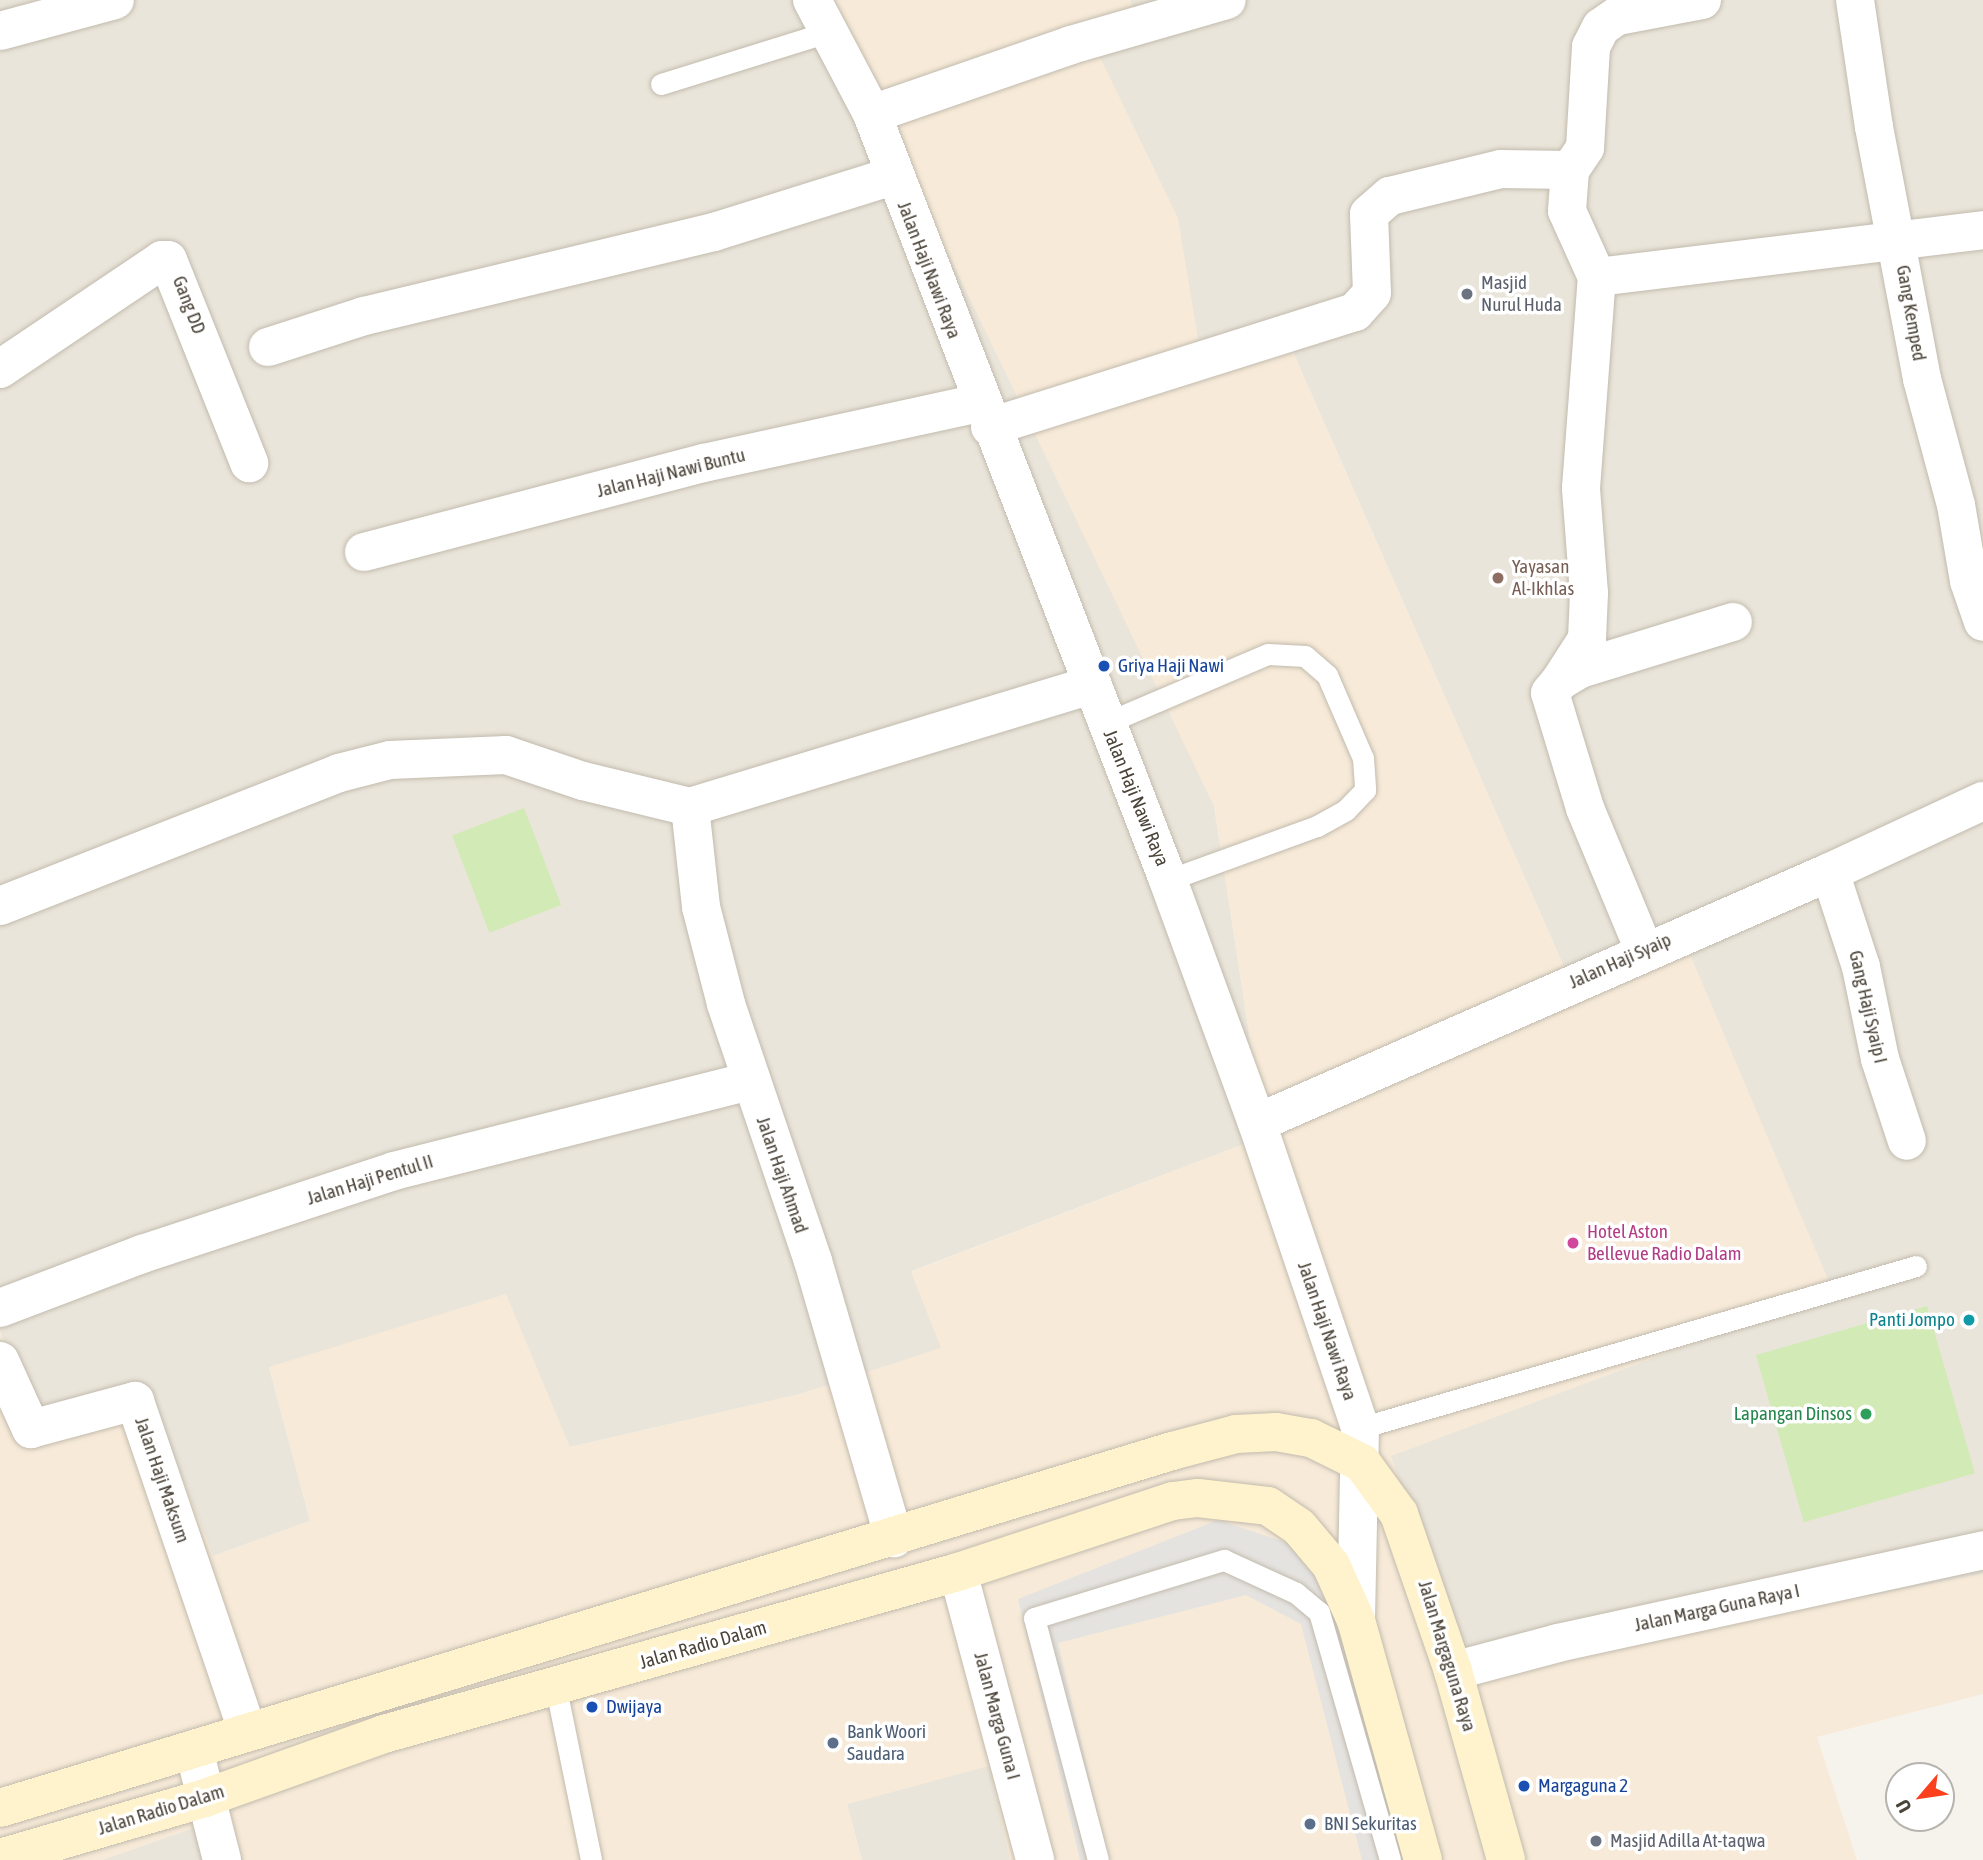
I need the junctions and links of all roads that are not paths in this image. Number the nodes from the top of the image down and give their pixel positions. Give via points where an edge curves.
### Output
1 (115, 0) edge
2 (1227, 0) edge
3 (1702, 0) edge
4 (1855, 0) edge
5 (822, 15) edge
6 (0, 31) edge
7 (661, 85) dead end
8 (872, 114) junction
9 (1570, 170) junction
10 (893, 176) junction
11 (1983, 230) edge
12 (1900, 242) junction
13 (1597, 277) junction
14 (268, 347) dead end
15 (0, 369) edge
16 (985, 415) junction
17 (249, 463) dead end
18 (364, 552) dead end
19 (1734, 622) dead end
20 (1983, 622) edge
21 (1559, 681) junction
22 (1091, 685) junction
23 (1106, 723) junction
24 (1983, 800) edge
25 (690, 807) junction
26 (1830, 872) junction
27 (1168, 880) junction
28 (0, 906) edge
29 (1644, 950) junction
30 (749, 1082) junction
31 (1257, 1123) junction
32 (1907, 1141) dead end
33 (1916, 1266) dead end
34 (0, 1308) edge
35 (0, 1361) edge
36 (1361, 1446) junction
37 (894, 1538) junction
38 (1983, 1550) edge
39 (958, 1572) junction
40 (1356, 1620) junction
41 (1453, 1671) junction
42 (555, 1684) junction
43 (248, 1732) junction
44 (194, 1749) junction
45 (205, 1798) junction
46 (0, 1808) edge
47 (0, 1858) edge
48 (222, 1860) edge
49 (591, 1860) edge
50 (1035, 1860) edge
51 (1098, 1860) edge
52 (1390, 1860) edge
53 (1423, 1860) edge
54 (1506, 1860) edge

1 - 6 street
2 - 8 street via 1071,45
3 - 9 street via 1617,16 1601,27 1591,47 1585,148
4 - 12 street, Gang Kemped via 1874,127
5 - 7 lane
5 - 8 street, Jalan Haji Nawi Raya
8 - 10 street, Jalan Haji Nawi Raya
9 - 13 street via 1567,211
9 - 16 street, Jalan Haji Nawi Buntu via 1501,169 1390,196 1370,214 1372,293 1355,312
10 - 14 street via 714,232 378,313
10 - 16 street, Jalan Haji Nawi Raya
11 - 12 street
12 - 13 street
12 - 20 street, Gang Kemped via 1922,379
13 - 21 street via 1581,488 1590,593 1587,639
15 - 17 street, Gang DD via 168,260
16 - 18 street, Jalan Haji Nawi Buntu via 704,463
16 - 22 street, Jalan Haji Nawi Raya
19 - 21 street via 1598,663
21 - 29 street via 1550,693 1550,702 1585,808
22 - 23 street, Jalan Haji Nawi Raya
22 - 25 street
23 - 27 street, Jalan Haji Nawi Raya
23 - 27 lane via 1268,654 1305,656 1327,676 1363,758 1364,790 1346,810 1317,826
24 - 26 street, Jalan Haji Syaip
25 - 28 street via 583,781 506,755 390,760 340,774
25 - 30 street, Jalan Haji Ahmad via 701,907
26 - 29 street, Jalan Haji Syaip
26 - 32 street, Gang Haji Syaip I via 1861,967 1880,1059
27 - 31 street, Jalan Haji Nawi Raya
29 - 31 street, Jalan Haji Syaip
30 - 34 street, Jalan Haji Pentul II via 394,1171 142,1254
30 - 37 street, Jalan Haji Ahmad via 813,1261
31 - 36 street, Jalan Haji Nawi Raya
33 - 36 lane
35 - 43 street, Jalan Haji Maksum via 31,1429 135,1401
36 - 37 main road via 1276,1432 1236,1434
36 - 40 street, Jalan Haji Nawi Raya
36 - 41 main road, Jalan Margaguna Raya via 1399,1514
37 - 43 main road
38 - 41 street, Jalan Marga Guna Raya I via 1558,1643
39 - 40 main road, Jalan Radio Dalam via 1173,1501 1222,1498 1268,1506 1299,1527 1331,1564
39 - 42 main road, Jalan Radio Dalam
39 - 50 street, Jalan Marga Guna I
40 - 53 main road
41 - 54 main road, Jalan Margaguna Raya
42 - 45 main road, Jalan Radio Dalam via 384,1734
42 - 49 lane
43 - 44 main road
44 - 45 street
44 - 46 main road
45 - 47 main road, Jalan Radio Dalam
45 - 48 street
51 - 52 lane via 1034,1618 1224,1560 1296,1593 1319,1612

